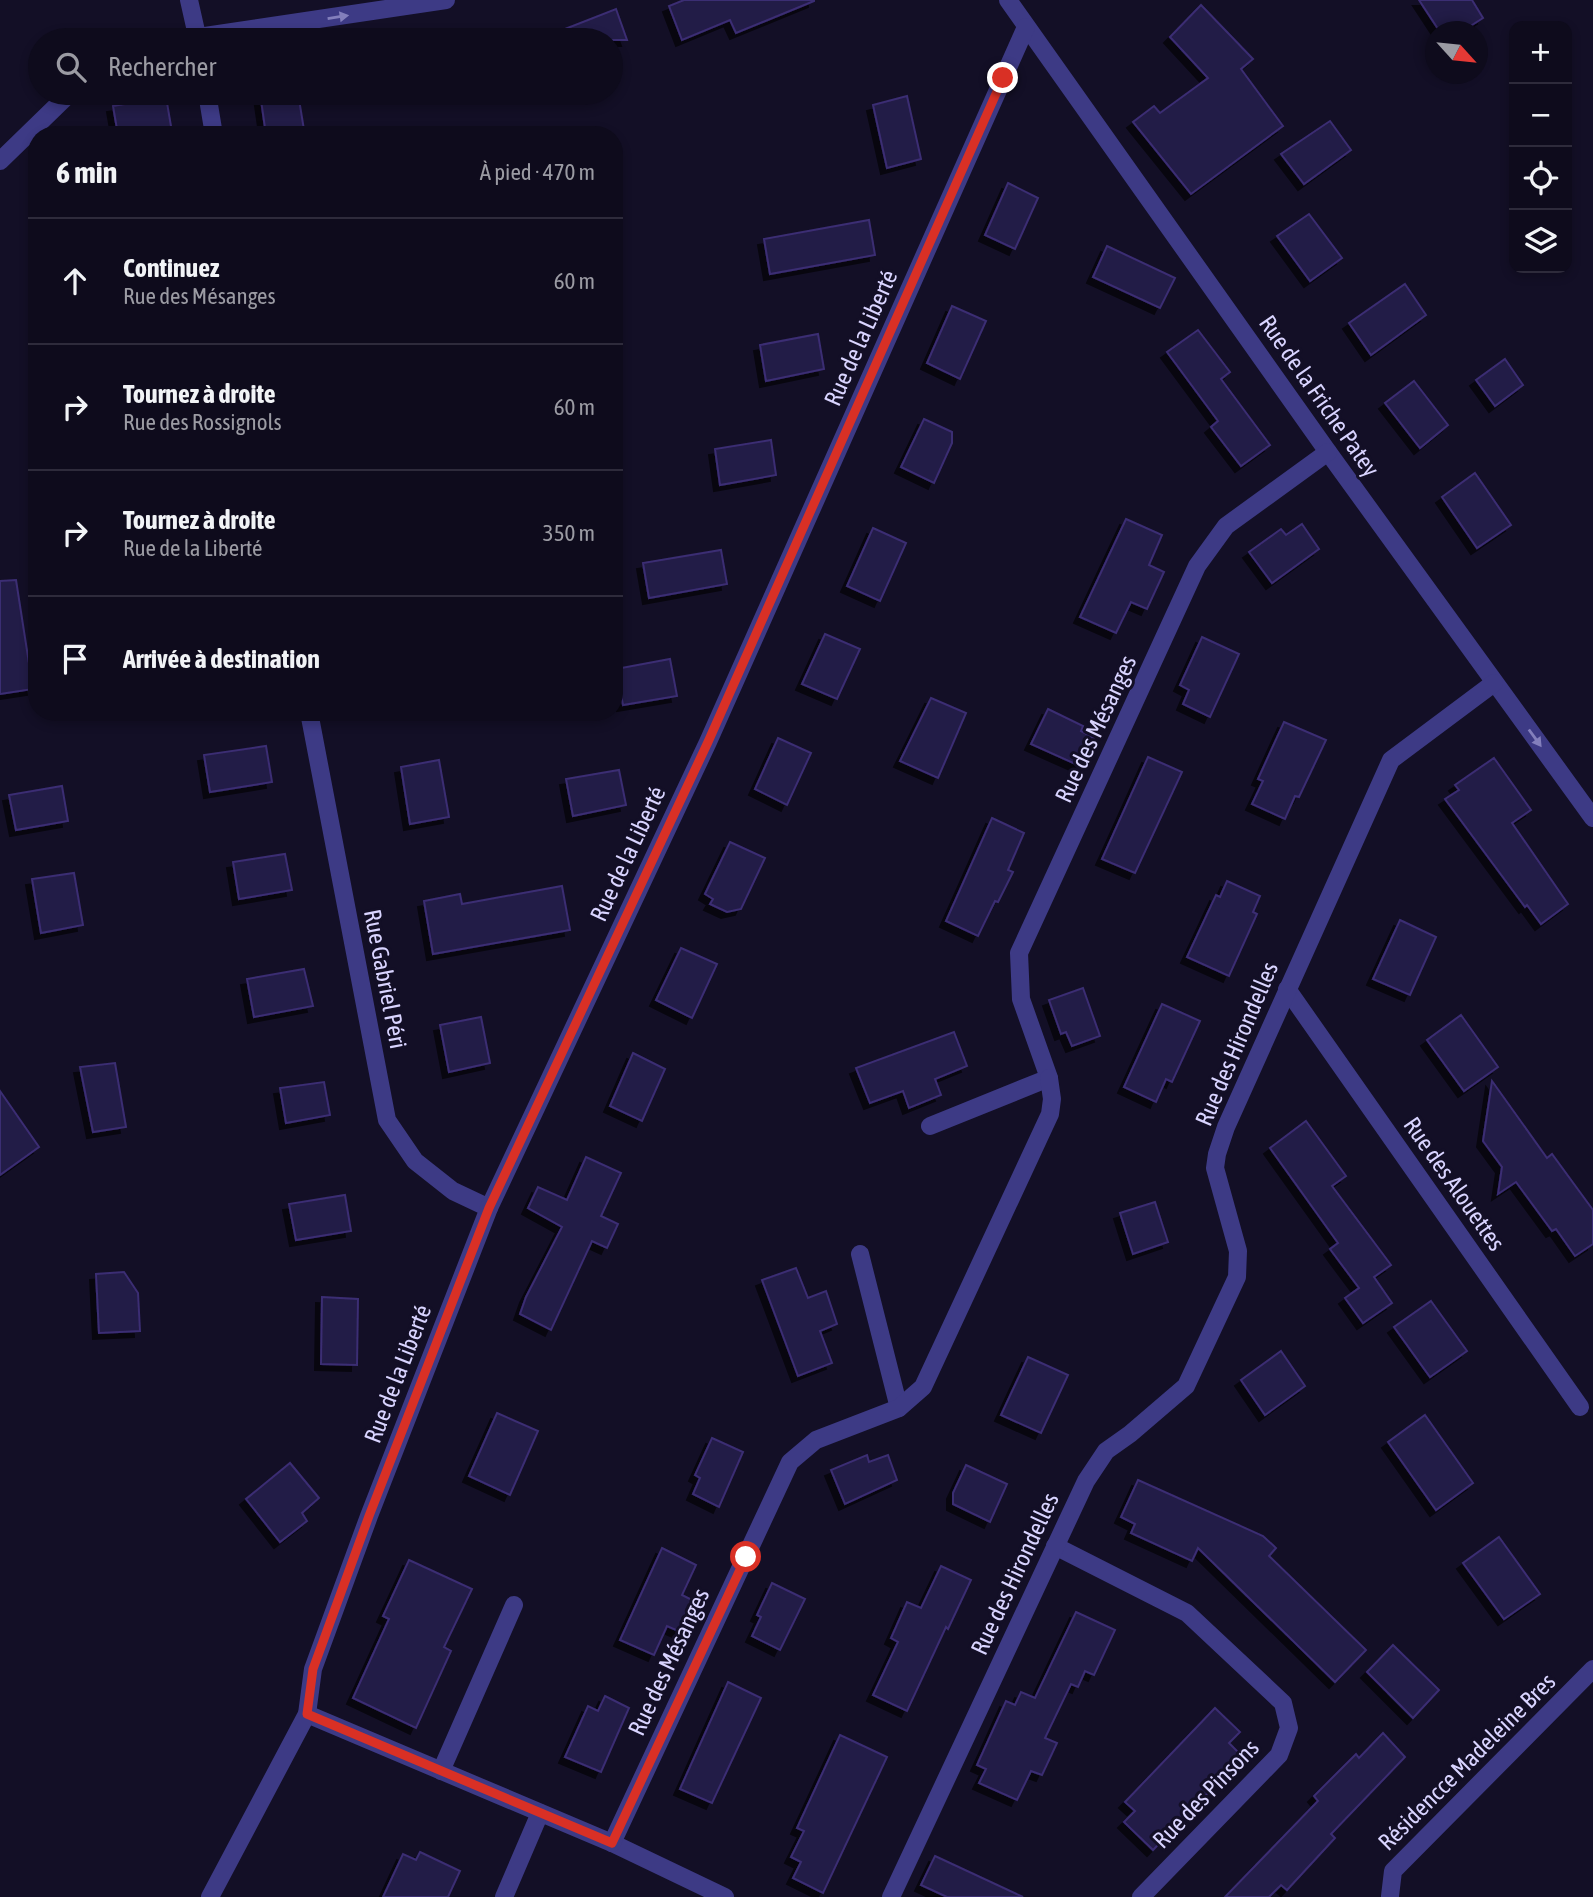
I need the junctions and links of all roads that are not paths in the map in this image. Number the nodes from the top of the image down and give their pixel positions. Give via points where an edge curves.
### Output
1 (189, 0) edge
2 (446, 0) edge
3 (1008, 0) edge
4 (1026, 27) junction
5 (195, 28) edge
6 (268, 28) edge
7 (58, 105) edge
8 (209, 105) edge
9 (36, 126) edge
10 (212, 126) edge
11 (28, 134) edge
12 (0, 161) edge
13 (1328, 452) junction
14 (1494, 683) junction
15 (311, 721) edge
16 (1593, 818) edge
17 (1287, 989) junction
18 (1049, 1078) junction
19 (930, 1126) dead end
20 (489, 1208) junction
21 (860, 1254) dead end
22 (900, 1408) junction
23 (1580, 1408) dead end
24 (1055, 1546) junction
25 (514, 1605) dead end
26 (1593, 1669) edge
27 (307, 1714) junction
28 (441, 1771) junction
29 (540, 1813) junction
30 (612, 1843) junction
31 (211, 1897) edge
32 (504, 1897) edge
33 (725, 1897) edge
34 (891, 1897) edge
35 (1141, 1897) edge
36 (1394, 1897) edge

1 - 5 street
6 -> 2 street
3 - 4 street, Rue de la Friche Patey
4 - 13 street, Rue de la Friche Patey
4 - 20 street, Rue de la Liberté via 708,742
7 - 9 street
8 - 10 street
11 - 12 street
13 - 14 street, Rue de la Friche Patey
13 - 18 street, Rue des Mésanges via 1226,526 1197,566 1019,953 1021,999
14 -> 16 street, Rue de la Friche Patey
14 - 17 street, Rue des Hirondelles via 1391,760
15 - 20 street, Rue Gabriel Péri via 387,1120 415,1161 453,1191
17 - 23 street, Rue des Alouettes
17 - 24 street, Rue des Hirondelles via 1217,1154 1217,1177 1238,1251 1237,1277 1186,1386 1106,1451
18 - 19 street
18 - 22 street, Rue des Mésanges via 1050,1114 923,1387
20 - 27 street, Rue de la Liberté via 313,1669
21 - 22 street
22 - 30 street, Rue des Mésanges via 816,1440 790,1462
24 - 34 street, Rue des Hirondelles
24 - 35 street, Rue des Pinsons via 1187,1613 1283,1703 1289,1728 1279,1755
25 - 28 street
26 - 36 street, Résidencce Madeleine Bres via 1393,1871
27 - 28 street
27 - 31 street
28 - 29 street
29 - 30 street
29 - 32 street
30 - 33 street

